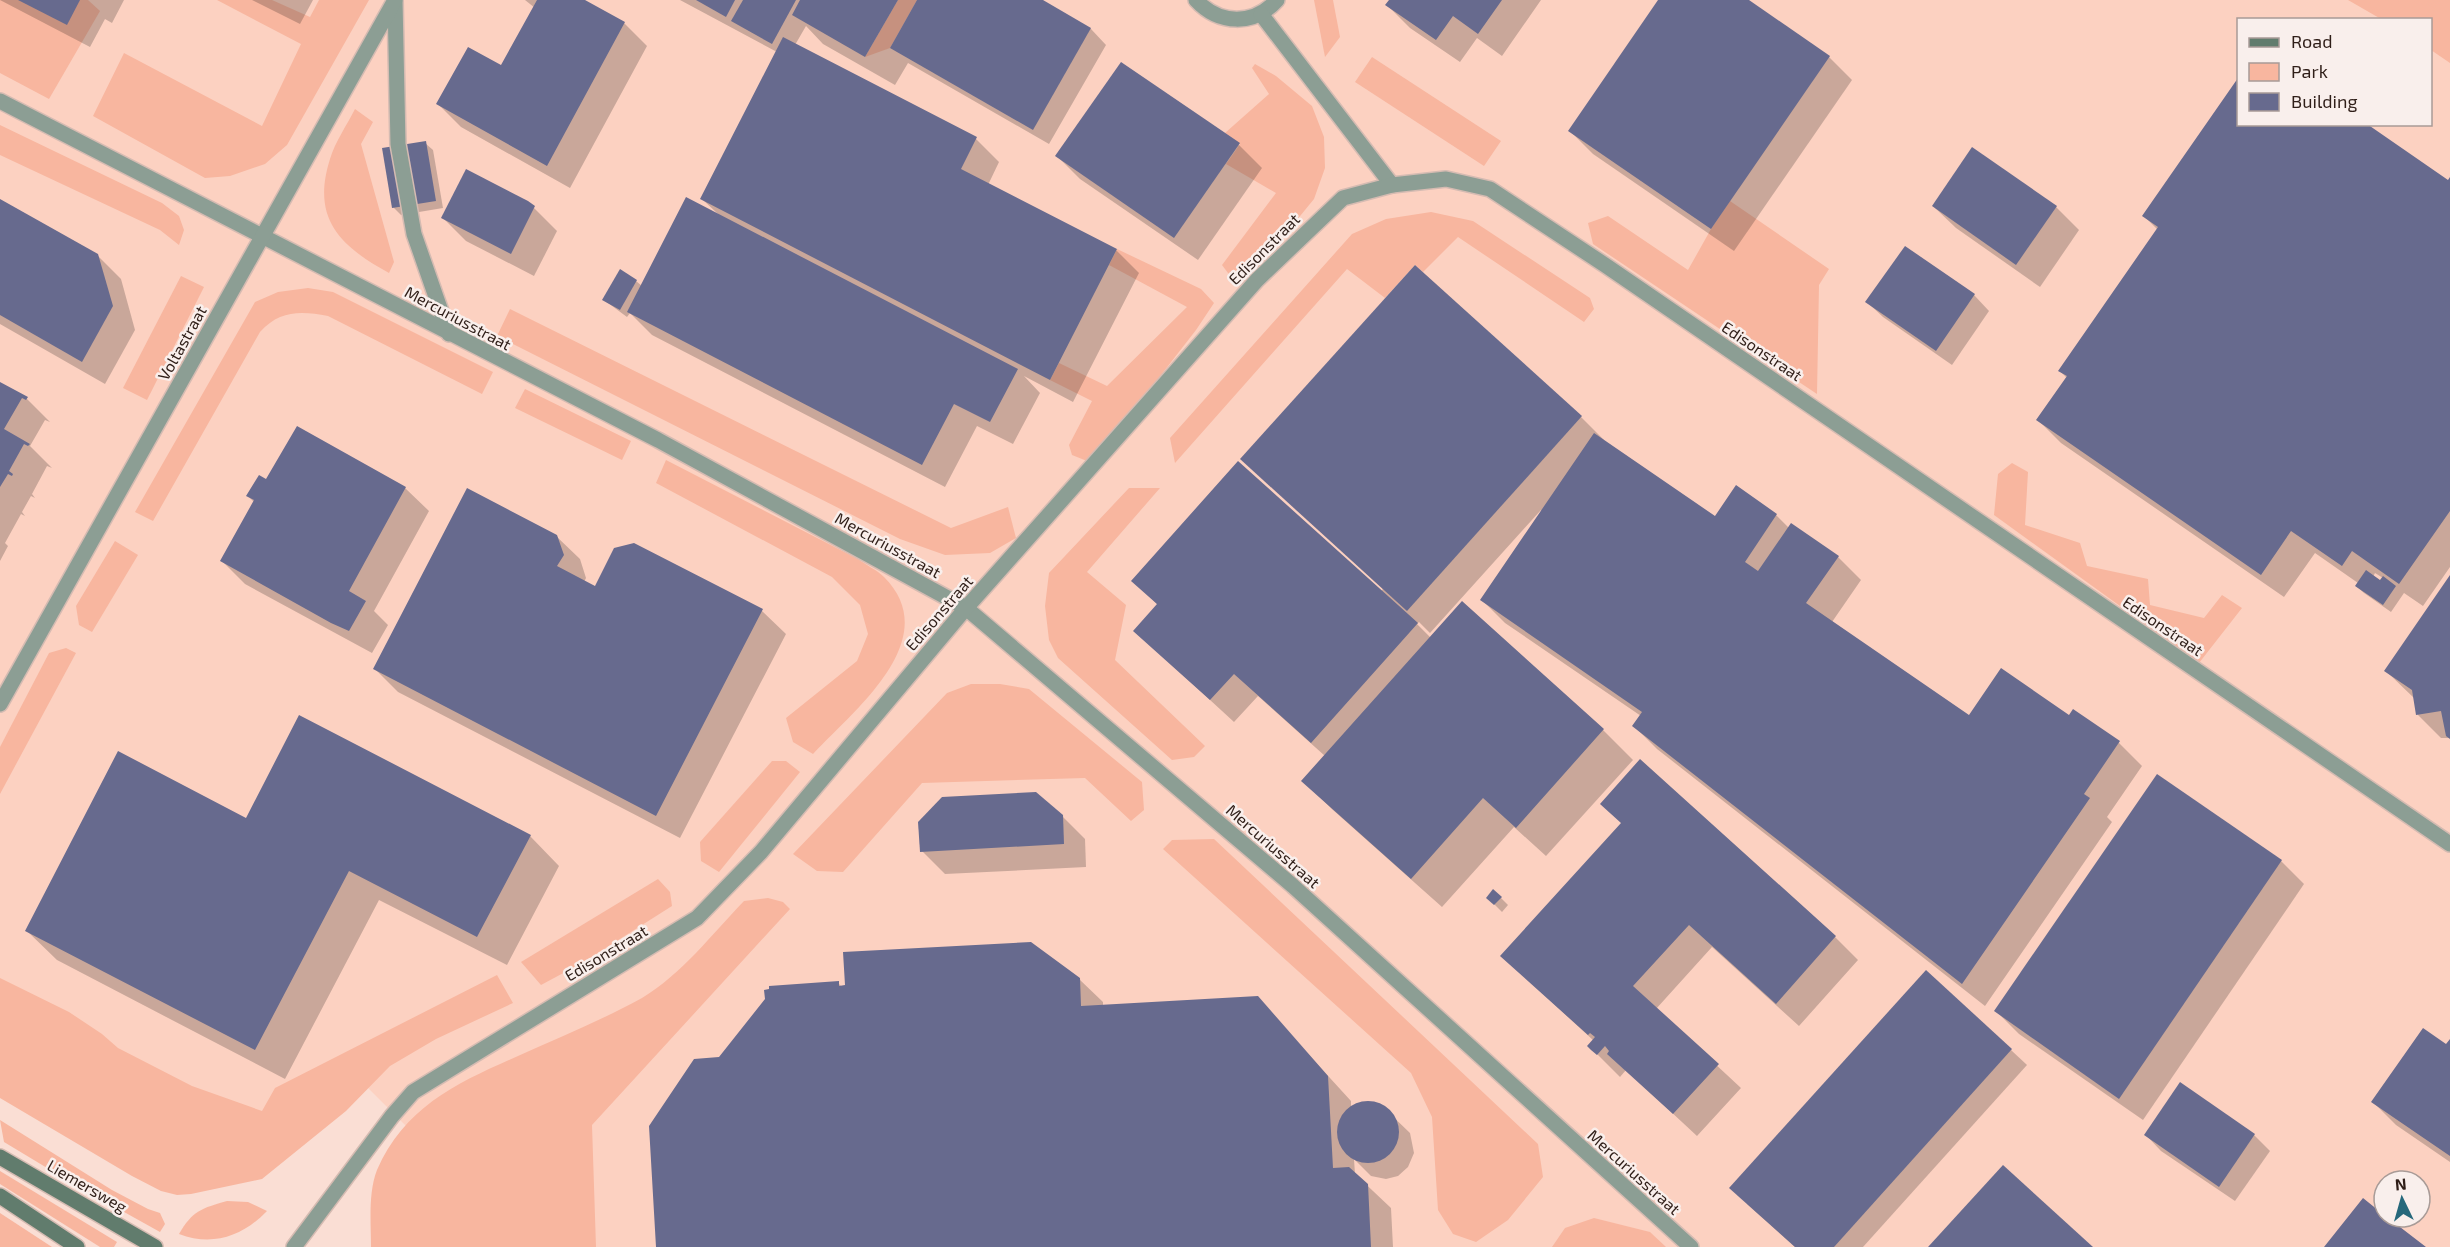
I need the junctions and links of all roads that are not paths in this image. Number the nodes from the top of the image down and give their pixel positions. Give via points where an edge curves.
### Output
1 (395, 0) edge
2 (1196, 0) edge
3 (1277, 0) edge
4 (1261, 14) junction
5 (0, 101) edge
6 (1392, 185) junction
7 (263, 235) junction
8 (449, 334) junction
9 (966, 608) junction
10 (0, 704) edge
11 (2450, 844) edge
12 (0, 1157) edge
13 (0, 1196) edge
14 (76, 1247) edge
15 (155, 1247) edge
16 (294, 1247) edge
17 (1691, 1247) edge

1 - 7 street, Voltastraat
1 - 8 street via 400,155 414,234
2 - 4 street via 1205,10 1223,18 1241,20
3 - 4 street
4 - 6 street
5 - 7 street, Mercuriusstraat
6 - 9 street, Edisonstraat via 1343,198 1257,280
6 - 11 street, Edisonstraat via 1446,179 1490,189
7 - 8 street, Mercuriusstraat
7 - 10 street, Voltastraat
8 - 9 street, Mercuriusstraat via 658,440
9 - 16 street, Edisonstraat via 761,852 698,918 414,1092
9 - 17 street, Mercuriusstraat via 1293,886
12 - 15 main road, Liemersweg
13 - 14 main road

